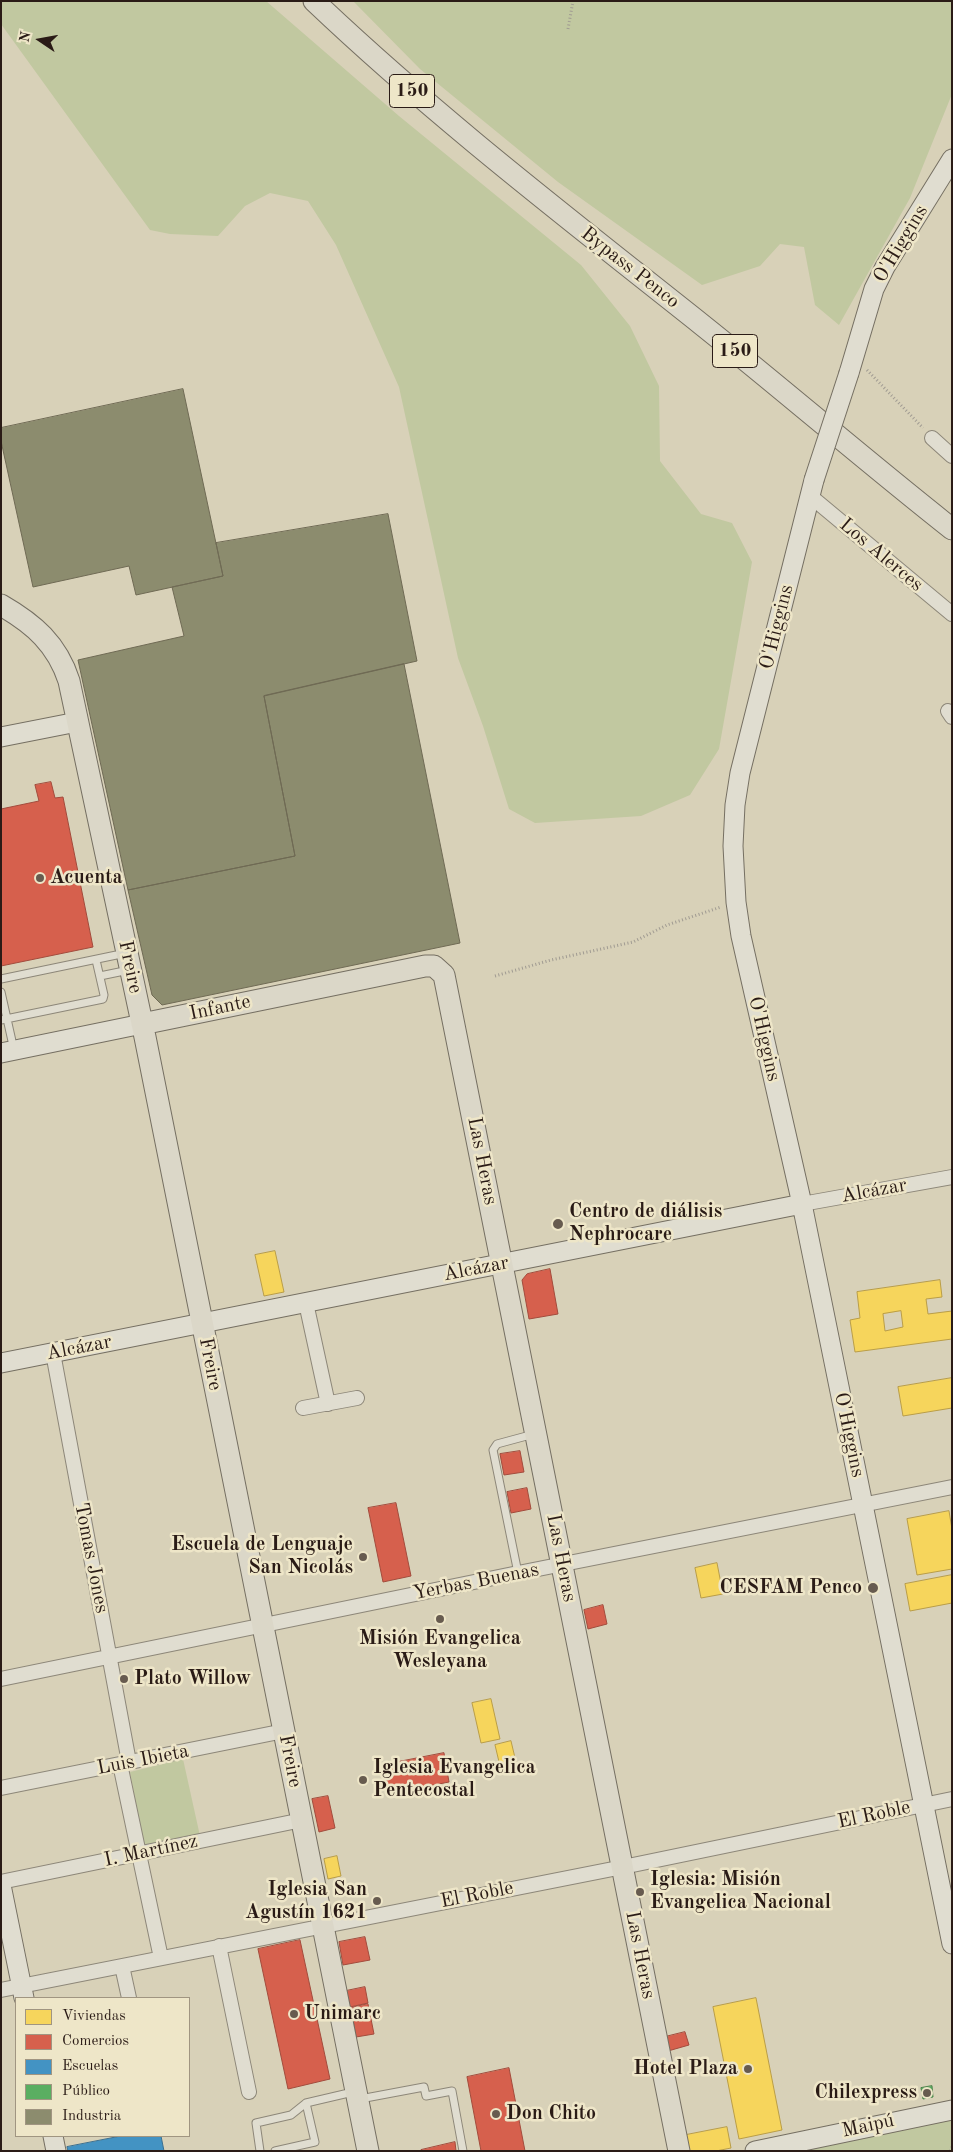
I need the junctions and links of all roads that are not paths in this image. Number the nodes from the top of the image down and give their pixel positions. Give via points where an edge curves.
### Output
1 (314, 1) edge
2 (952, 159) edge
3 (945, 182) edge
4 (932, 438) road end
5 (952, 456) edge
6 (812, 488) junction
7 (952, 529) edge
8 (1, 605) edge
9 (952, 614) edge
10 (77, 722) junction
11 (1, 738) edge
12 (96, 960) junction
13 (129, 961) junction
14 (438, 968) joint
15 (100, 976) junction
16 (1, 979) edge
17 (1, 992) edge
18 (4, 1019) edge
19 (142, 1024) junction
20 (8, 1052) edge
21 (952, 1177) edge
22 (802, 1204) junction
23 (502, 1264) junction
24 (306, 1303) junction
25 (202, 1324) junction
26 (53, 1353) junction
27 (1, 1363) edge
28 (357, 1398) dead end
29 (328, 1404) junction
30 (303, 1408) dead end
31 (537, 1434) junction
32 (952, 1487) edge
33 (863, 1505) junction
34 (562, 1565) junction
35 (518, 1572) junction
36 (262, 1624) junction
37 (110, 1656) junction
38 (1, 1679) edge
39 (284, 1731) junction
40 (125, 1763) junction
41 (1, 1788) edge
42 (952, 1799) edge
43 (922, 1805) junction
44 (302, 1820) junction
45 (139, 1854) junction
46 (623, 1867) junction
47 (1, 1884) edge
48 (323, 1925) junction
49 (952, 1944) edge
50 (219, 1946) junction
51 (161, 1958) junction
52 (122, 1966) junction
53 (1, 1990) edge
54 (23, 1992) edge
55 (129, 1997) edge
56 (249, 2092) dead end
57 (357, 2096) junction
58 (306, 2103) junction
59 (952, 2110) edge
60 (53, 2137) edge
61 (56, 2151) edge
62 (260, 2151) edge
63 (275, 2151) edge
64 (368, 2151) edge
65 (463, 2151) edge
66 (679, 2151) edge
67 (755, 2151) edge

1 - 7 main road, Bypass Penco / 150 via 470,141 702,324
2 - 3 street, O'Higgins
3 - 6 street, O'Higgins, bridge via 885,267 874,289
4 - 5 street
6 - 9 street, Los Alerces
6 - 22 street, O'Higgins via 740,773 733,846 736,902 749,976
8 - 10 main road, Freire via 30,623 52,646 69,681
10 - 11 street
10 - 13 main road, Freire
12 - 13 lane
12 - 15 lane
12 - 16 lane
13 - 15 lane
13 - 19 main road, Freire
14 - 19 main road, Infante via 425,966
14 - 23 main road, Las Heras via 445,979
15 - 18 lane via 104,995 100,1001
17 - 18 lane
18 - 20 lane
19 - 20 street, Infante
19 - 25 main road, Freire
21 - 22 street, Alcázar
22 - 23 street, Alcázar
22 - 33 street, O'Higgins
23 - 24 street, Alcázar
23 - 31 main road, Las Heras
24 - 25 street, Alcázar
24 - 29 street
25 - 26 street, Alcázar
25 - 36 main road, Freire
26 - 27 street, Alcázar
26 - 37 street, Tomas Jones
28 - 29 street
29 - 30 street
31 - 34 main road, Las Heras
31 - 35 lane via 497,1444 493,1450
32 - 33 street, Yerbas Buenas
33 - 34 street, Yerbas Buenas
33 - 43 street, O'Higgins
34 - 35 street, Yerbas Buenas
34 - 46 main road, Las Heras
35 - 36 street, Yerbas Buenas
36 - 37 street, Yerbas Buenas
36 - 39 main road, Freire
37 - 38 street, Yerbas Buenas
37 - 40 street, Tomas Jones
39 - 40 street, Luis Ibieta
39 - 44 main road, Freire
40 - 41 street, Luis Ibieta
40 - 45 street, Tomas Jones
42 - 43 street, El Roble
43 - 46 street, El Roble
43 - 49 street, O'Higgins
44 - 45 street, I. Martínez
44 - 48 main road, Freire
45 - 47 street, I. Martínez
45 - 51 street, Tomas Jones
46 - 48 street, El Roble
46 - 66 main road, Las Heras
47 - 54 street
48 - 50 street, El Roble
48 - 57 main road, Freire
50 - 51 street, El Roble
50 - 56 street
51 - 52 street, El Roble
52 - 54 street, El Roble
52 - 55 street
53 - 54 street, El Roble
57 - 58 lane
57 - 64 main road, Freire
57 - 65 lane via 424,2087 426,2096 452,2091
58 - 62 lane via 292,2115 256,2123
58 - 63 lane via 314,2142
59 - 67 street, Maipú
60 - 61 street

